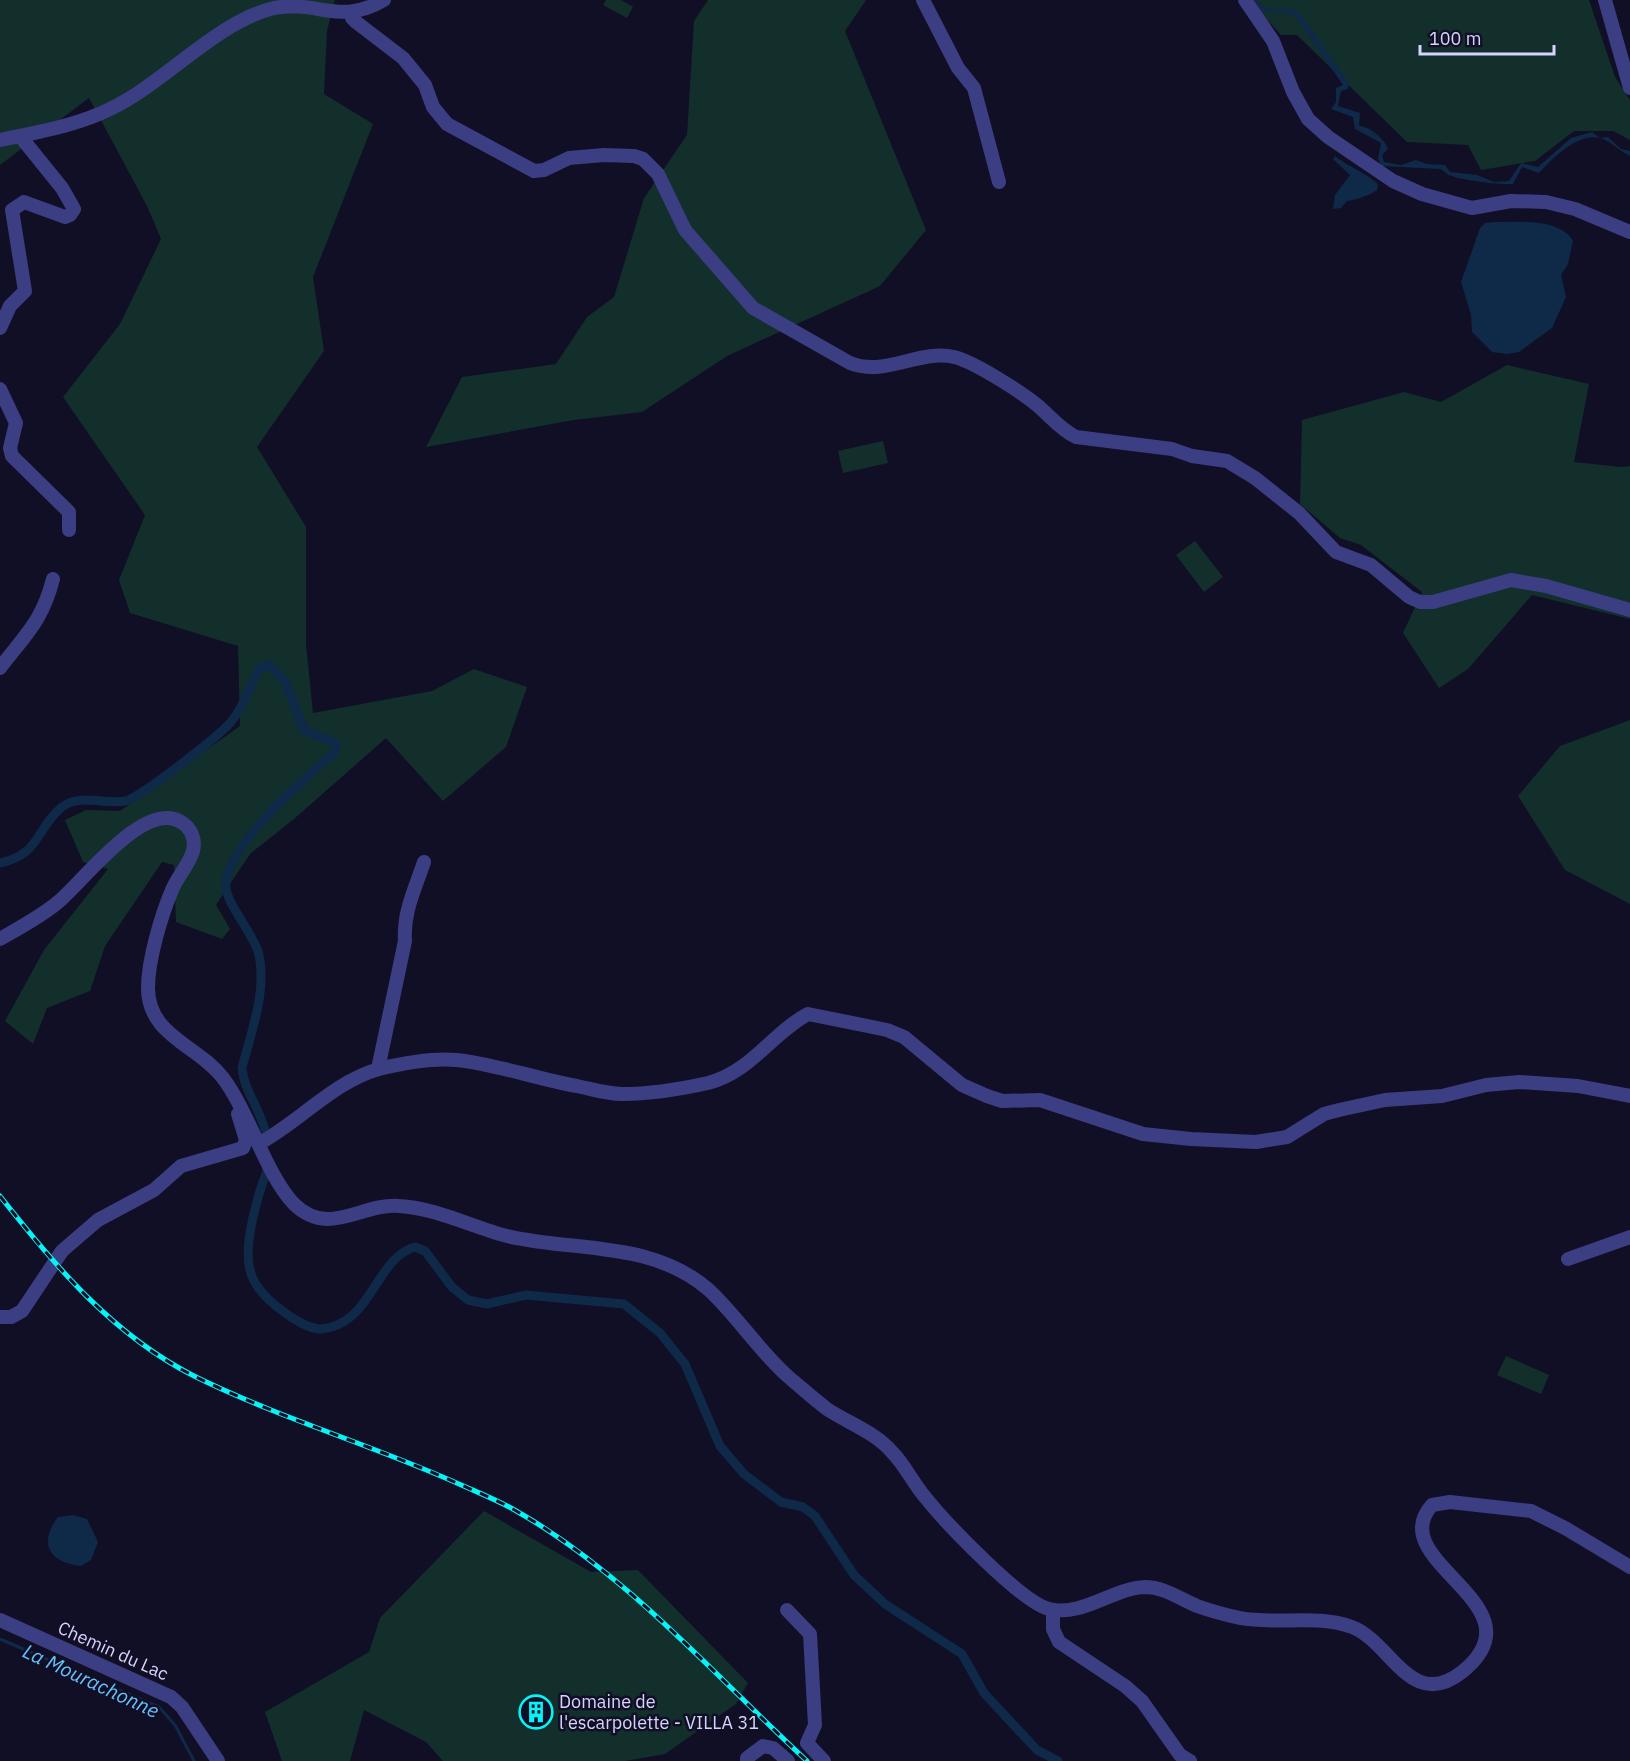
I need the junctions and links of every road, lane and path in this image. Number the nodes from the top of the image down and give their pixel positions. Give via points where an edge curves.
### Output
1 (384, 0) edge
2 (923, 0) edge
3 (1245, 0) edge
4 (1605, 0) edge
5 (354, 12) junction
6 (1630, 88) edge
7 (20, 136) junction
8 (0, 140) edge
9 (999, 182) dead end
10 (1630, 232) edge
11 (0, 328) edge
12 (0, 388) edge
13 (69, 530) dead end
14 (53, 579) dead end
15 (1630, 610) edge
16 (0, 668) edge
17 (424, 862) dead end
18 (0, 939) edge
19 (378, 1069) junction
20 (1630, 1096) edge
21 (241, 1106) junction
22 (260, 1143) junction
23 (1630, 1237) edge
24 (1568, 1259) dead end
25 (0, 1317) edge
26 (1630, 1567) edge
27 (787, 1610) dead end
28 (1053, 1610) junction
29 (0, 1620) edge
30 (218, 1761) edge
31 (747, 1761) edge
32 (788, 1761) edge
33 (824, 1761) edge
34 (1190, 1761) edge

1 - 5 street
2 - 9 street via 958,68 974,88
3 - 10 street via 1272,41 1308,119 1336,144 1393,181 1472,208 1511,201 1546,202 1575,209
4 - 6 street
5 - 7 street via 296,5 257,14 221,33 110,109
5 - 15 street via 352,18 356,22 403,58 425,85 433,107 447,124 534,171 569,158 604,155 643,159 658,174 685,230 753,308 850,363 877,368 943,355 956,357 986,371 1076,437 1172,449 1227,461 1299,513 1336,552 1371,565 1420,602 1433,602 1511,580
7 - 8 street
7 - 11 street via 74,209 64,217 24,202 12,210 25,291 10,306
12 - 13 street via 16,423 12,456 69,512
14 - 16 street via 47,601 30,633
17 - 19 street via 408,903 405,941
18 - 21 street via 52,908 91,867 138,829 174,818 187,826 193,835 193,850 172,888 147,992 152,1015 161,1027 210,1064
19 - 20 street via 424,1060 457,1060 620,1094 662,1090 708,1083 733,1074 793,1022 808,1014 904,1037 962,1085 1002,1101 1040,1100 1143,1134 1191,1139 1256,1142 1287,1137 1324,1114 1339,1110 1385,1100 1442,1096 1486,1085 1519,1082
19 - 22 street via 341,1088
21 - 22 street
21 - 25 street via 238,1115 246,1140 243,1148 181,1166 154,1190 98,1220 62,1251 22,1311
22 - 28 street via 288,1198 315,1219 336,1219 390,1205 413,1207 518,1238 649,1256 687,1274 724,1306 786,1375 892,1452 923,1495 1002,1575 1041,1607
23 - 24 street
26 - 28 street via 1531,1511 1450,1502 1432,1505 1420,1520 1422,1538 1478,1604 1485,1621 1485,1639 1478,1654 1466,1669 1446,1683 1426,1684 1407,1675 1353,1627 1244,1619 1203,1608 1155,1587 1132,1588 1079,1608
27 - 33 street via 810,1634 814,1725 807,1743
28 - 34 street via 1053,1629 1059,1642 1142,1701 1180,1755
29 - 30 street, Chemin du Lac via 171,1697
31 - 32 street via 763,1746 773,1748

